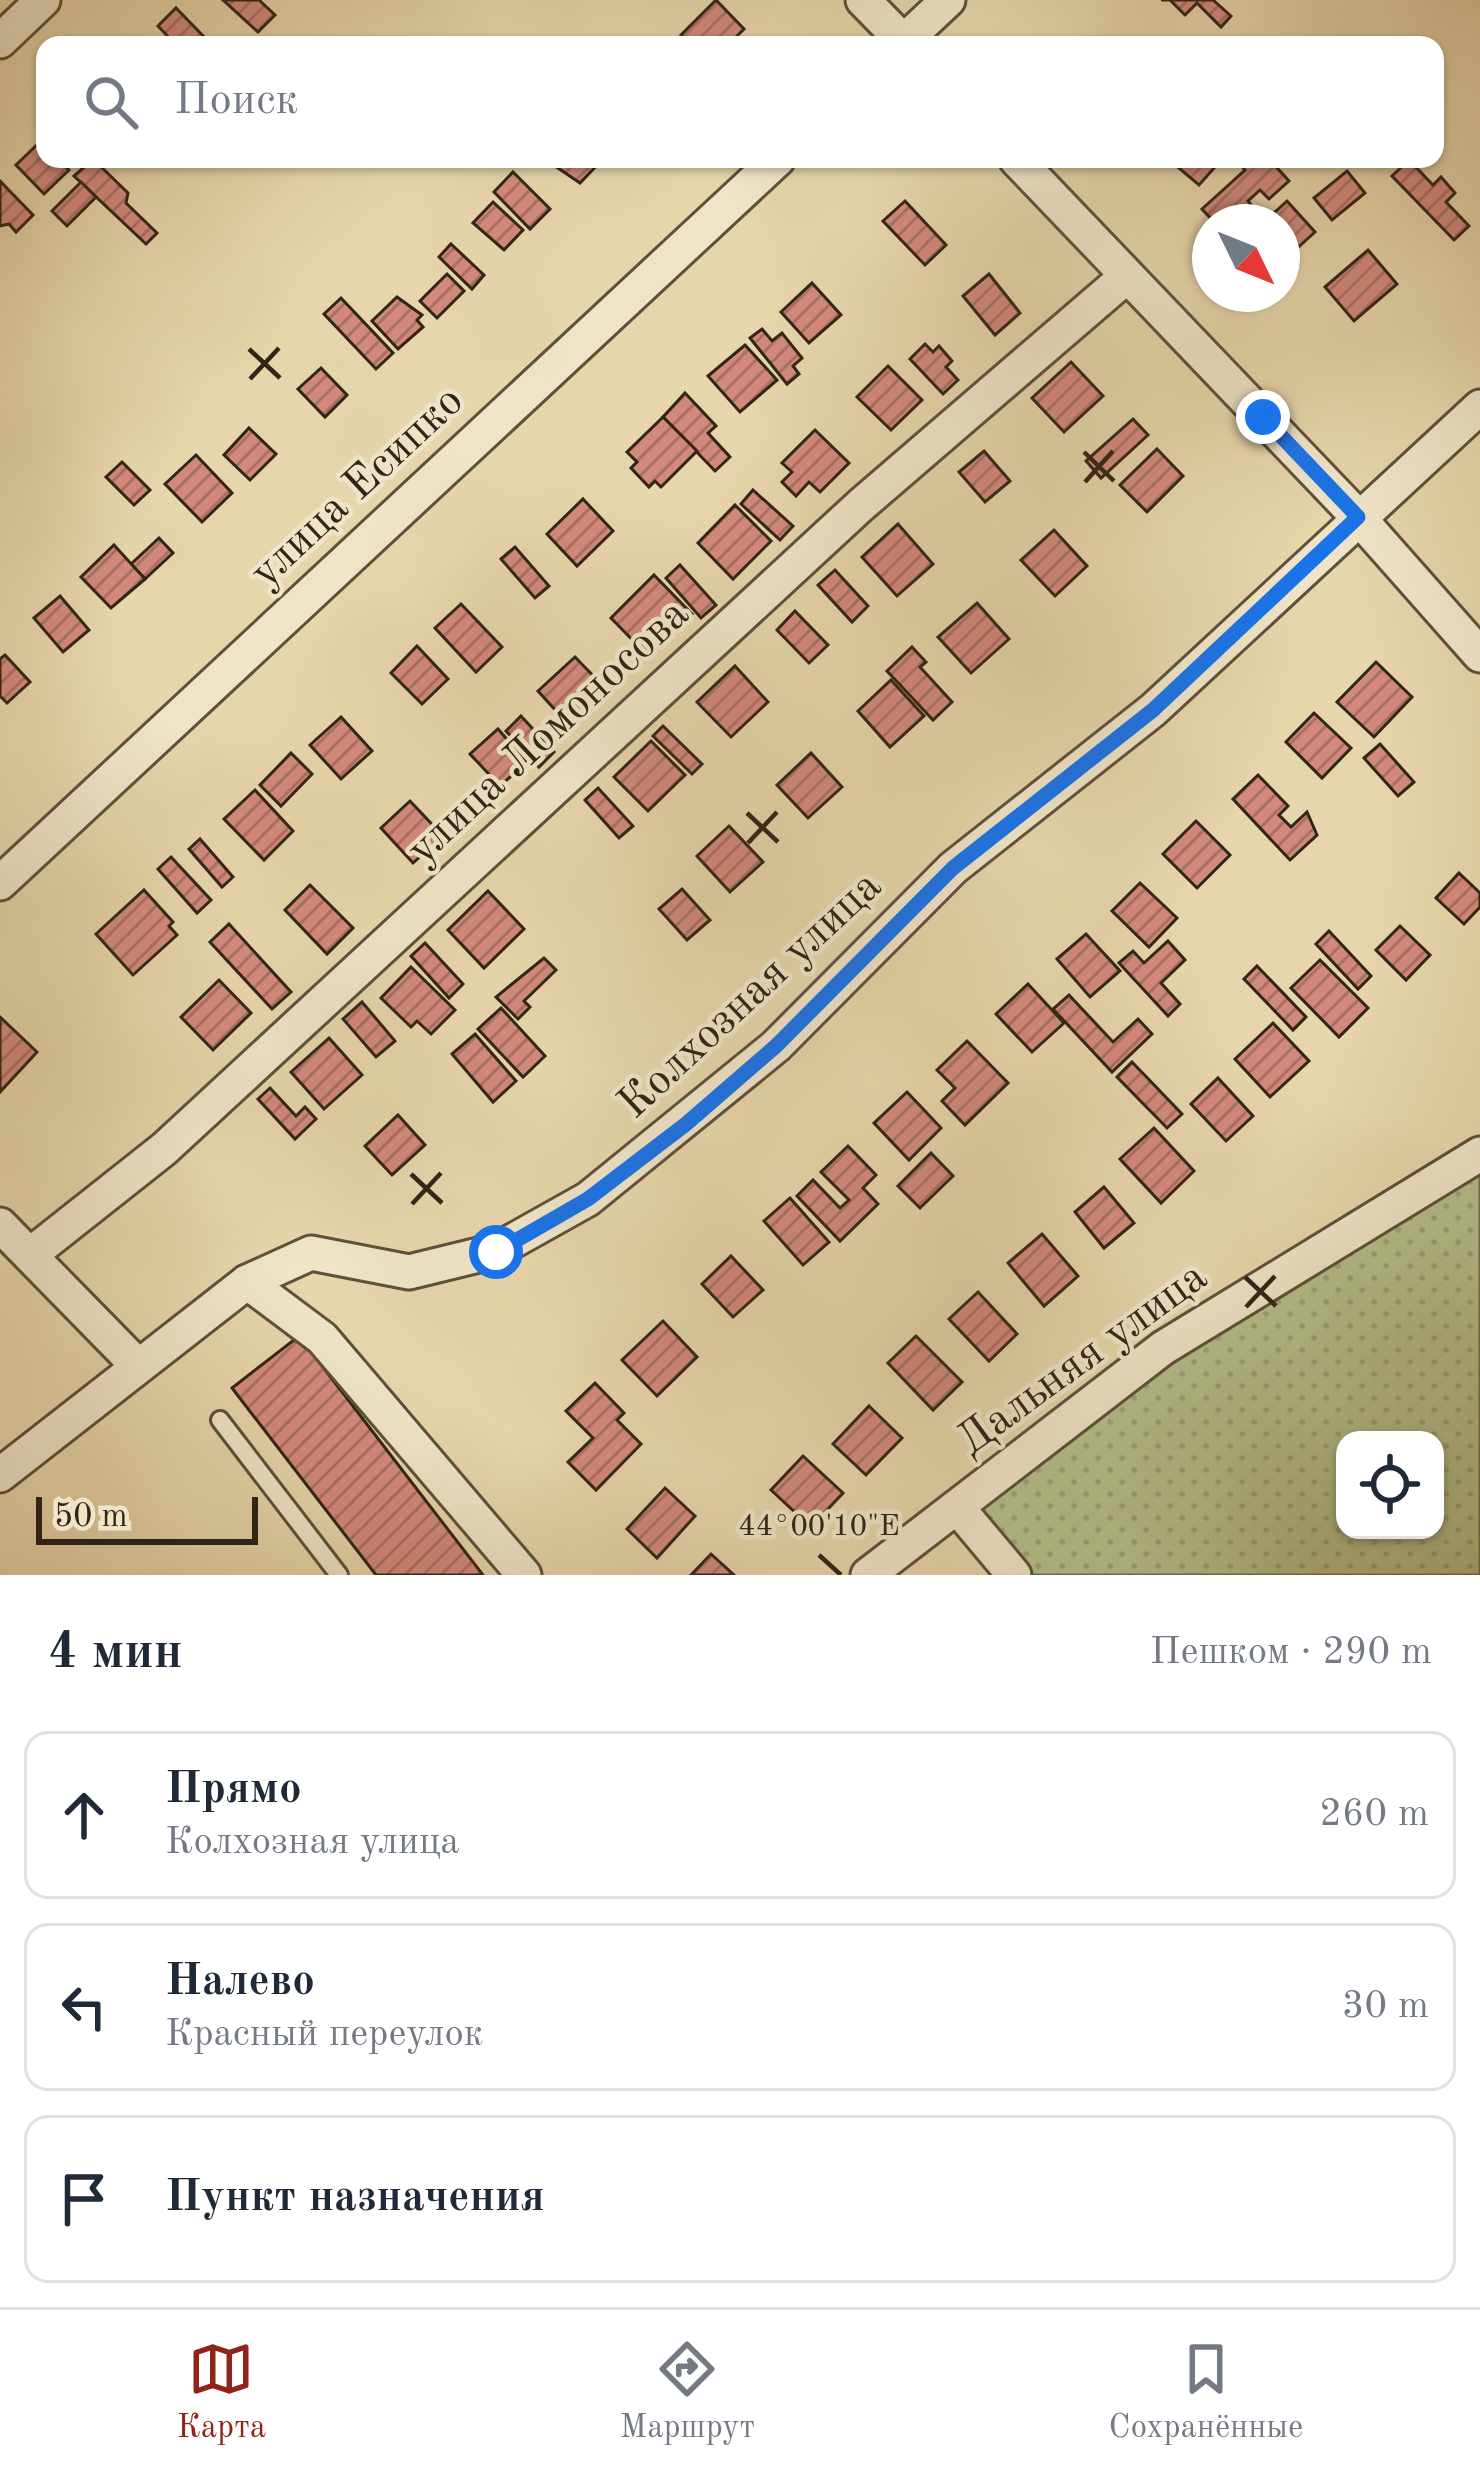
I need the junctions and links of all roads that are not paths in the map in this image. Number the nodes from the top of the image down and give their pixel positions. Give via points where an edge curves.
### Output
1 (43, 0) edge
2 (862, 0) edge
3 (948, 0) edge
4 (896, 36) edge
5 (912, 36) edge
6 (0, 41) edge
7 (768, 168) edge
8 (1025, 168) edge
9 (1127, 276) junction
10 (1480, 407) edge
11 (1358, 517) junction
12 (1480, 655) edge
13 (0, 883) edge
14 (1480, 1154) edge
15 (0, 1225) edge
16 (30, 1256) junction
17 (248, 1282) junction
18 (137, 1365) junction
19 (220, 1420) dead end
20 (0, 1474) edge
21 (957, 1507) junction
22 (339, 1575) edge
23 (524, 1575) edge
24 (868, 1575) edge
25 (1014, 1575) edge

1 - 6 street
2 - 4 street
3 - 5 street
7 - 13 street, улица Есипко
8 - 9 street
9 - 11 street
9 - 16 street, улица Ломоносова via 861,505 164,1149
10 - 11 street, Колхозная улица
11 - 12 street
11 - 17 street, Колхозная улица via 1153,710 953,868 776,1046 588,1199 496,1252 409,1272 311,1253
14 - 21 street, Дальняя улица via 1163,1348
15 - 16 street
16 - 18 street
17 - 18 street, Колхозная улица
17 - 23 street via 322,1338
18 - 20 street, Колхозная улица
19 - 22 lane
21 - 24 street, Дальняя улица
21 - 25 street

